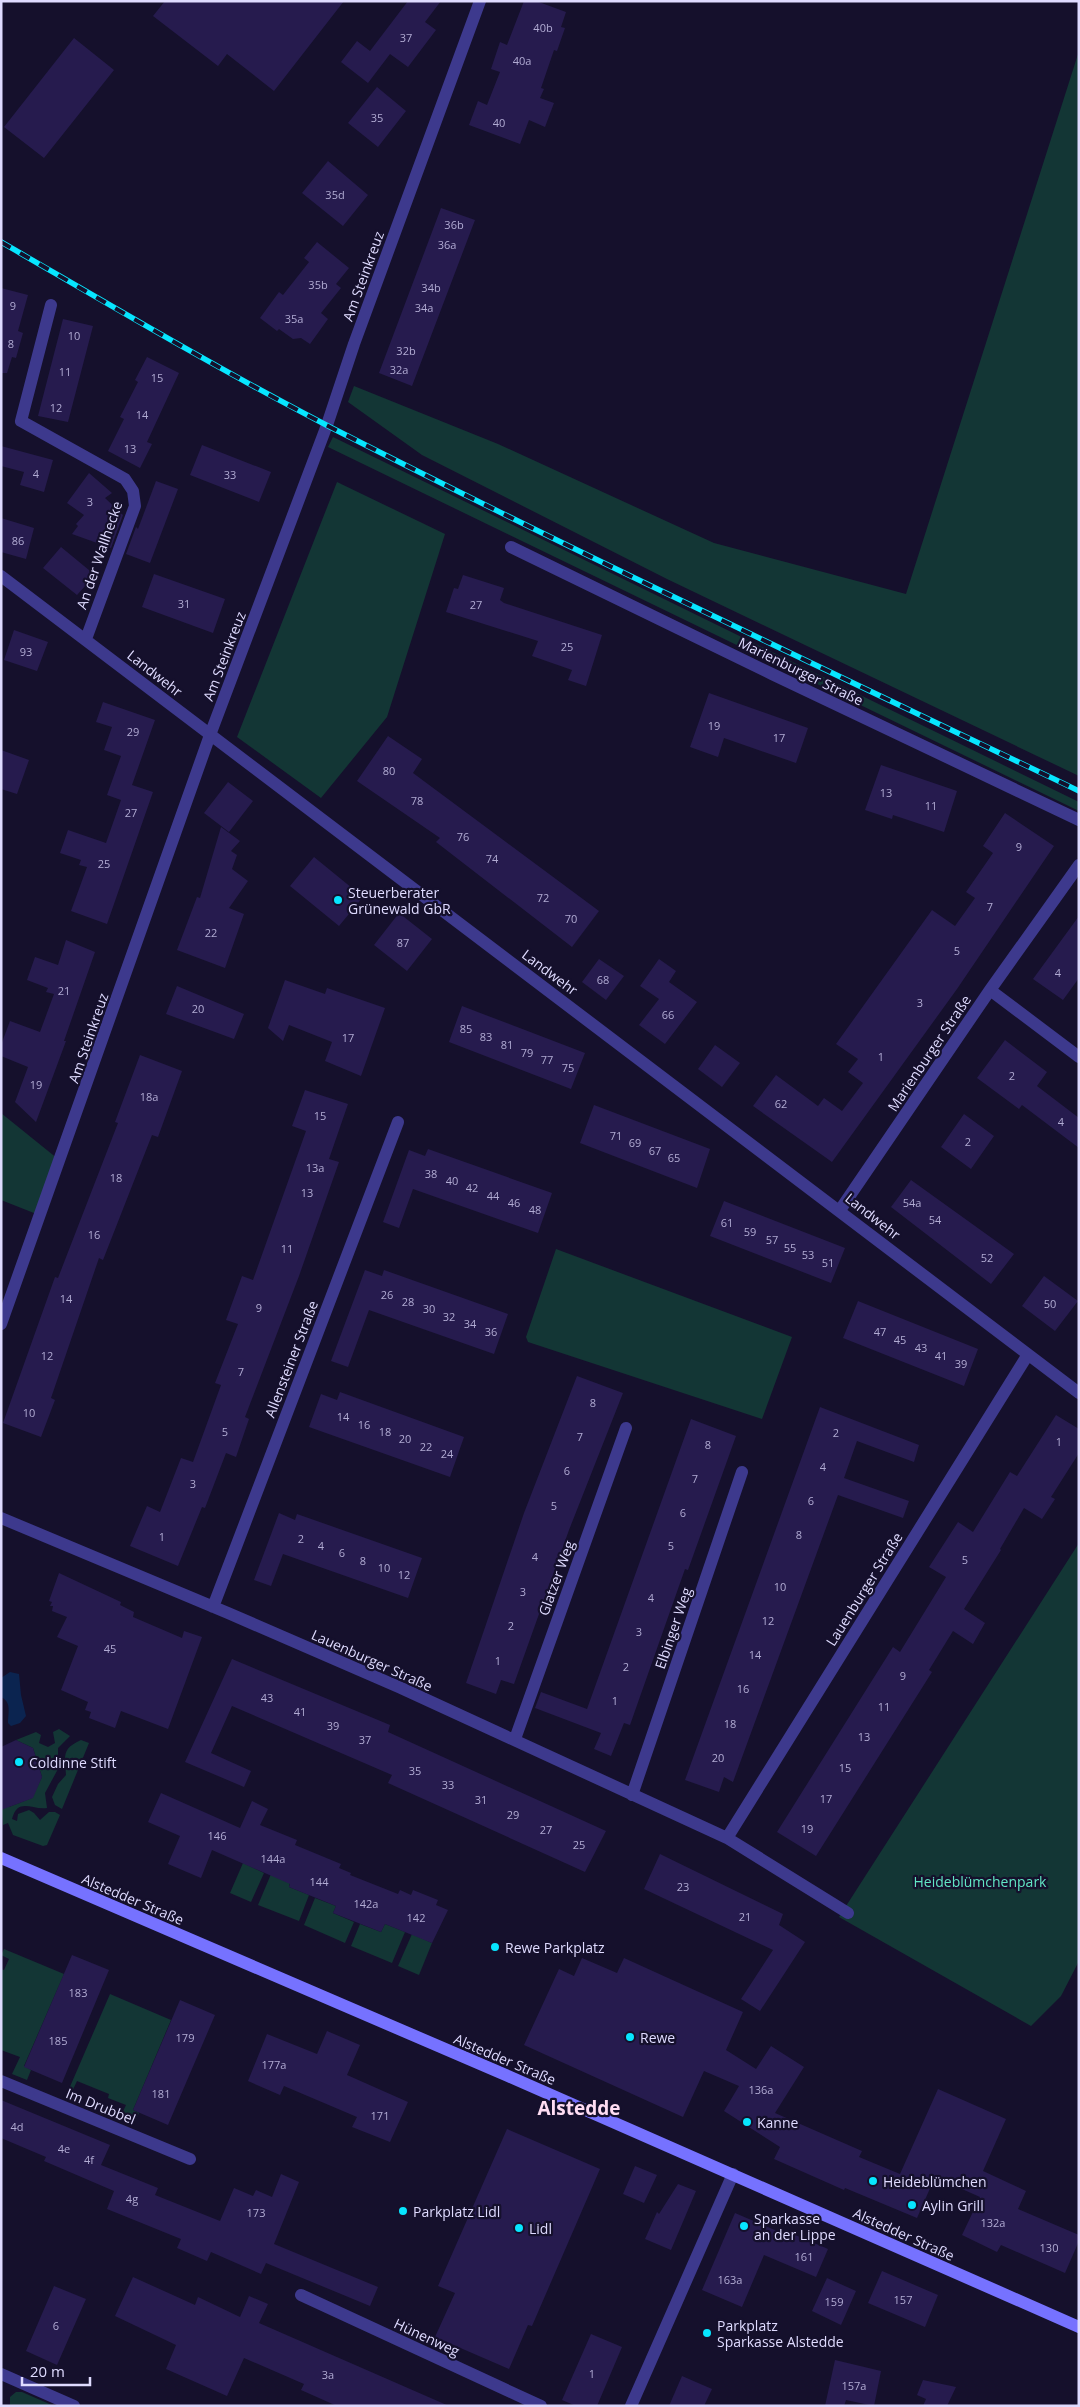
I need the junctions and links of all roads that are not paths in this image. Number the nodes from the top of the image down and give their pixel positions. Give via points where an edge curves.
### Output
1 (480, 1) edge
2 (51, 305) dead end
3 (511, 547) dead end
4 (1, 576) edge
5 (86, 639) junction
6 (210, 735) junction
7 (1079, 820) edge
8 (1079, 865) edge
9 (990, 990) junction
10 (1079, 1057) edge
11 (398, 1122) dead end
12 (840, 1210) junction
13 (1, 1324) edge
14 (1027, 1356) junction
15 (1079, 1393) edge
16 (626, 1428) dead end
17 (742, 1472) dead end
18 (1, 1518) edge
19 (213, 1607) junction
20 (515, 1739) junction
21 (632, 1795) junction
22 (727, 1838) junction
23 (1, 1858) edge
24 (848, 1913) dead end
25 (1, 2081) edge
26 (190, 2159) dead end
27 (733, 2174) junction
28 (300, 2295) dead end
29 (1079, 2327) edge
30 (1, 2374) edge
31 (74, 2406) edge
32 (541, 2406) edge
33 (631, 2406) edge

1 - 6 street, Am Steinkreuz via 327,425
2 - 5 street, An der Wallhecke via 21,421 125,480 133,491 135,506
3 - 7 street, Marienburger Straße
4 - 5 street, Landwehr
5 - 6 street, Landwehr
6 - 12 street, Landwehr
6 - 13 street, Am Steinkreuz
8 - 9 street, Marienburger Straße
9 - 10 street
9 - 12 street, Marienburger Straße
11 - 19 street, Allensteiner Straße
12 - 14 street, Landwehr
14 - 15 street, Landwehr
14 - 22 street, Lauenburger Straße
16 - 20 street, Glatzer Weg
17 - 21 street, Elbinger Weg
18 - 19 street, Lauenburger Straße
19 - 20 street, Lauenburger Straße
20 - 21 street, Lauenburger Straße
21 - 22 street, Lauenburger Straße
22 - 24 street, Lauenburger Straße
23 - 27 street, Alstedder Straße
25 - 26 street, Im Drubbel
27 - 29 street, Alstedder Straße
27 - 33 street
28 - 32 street, Hünenweg
30 - 31 street

